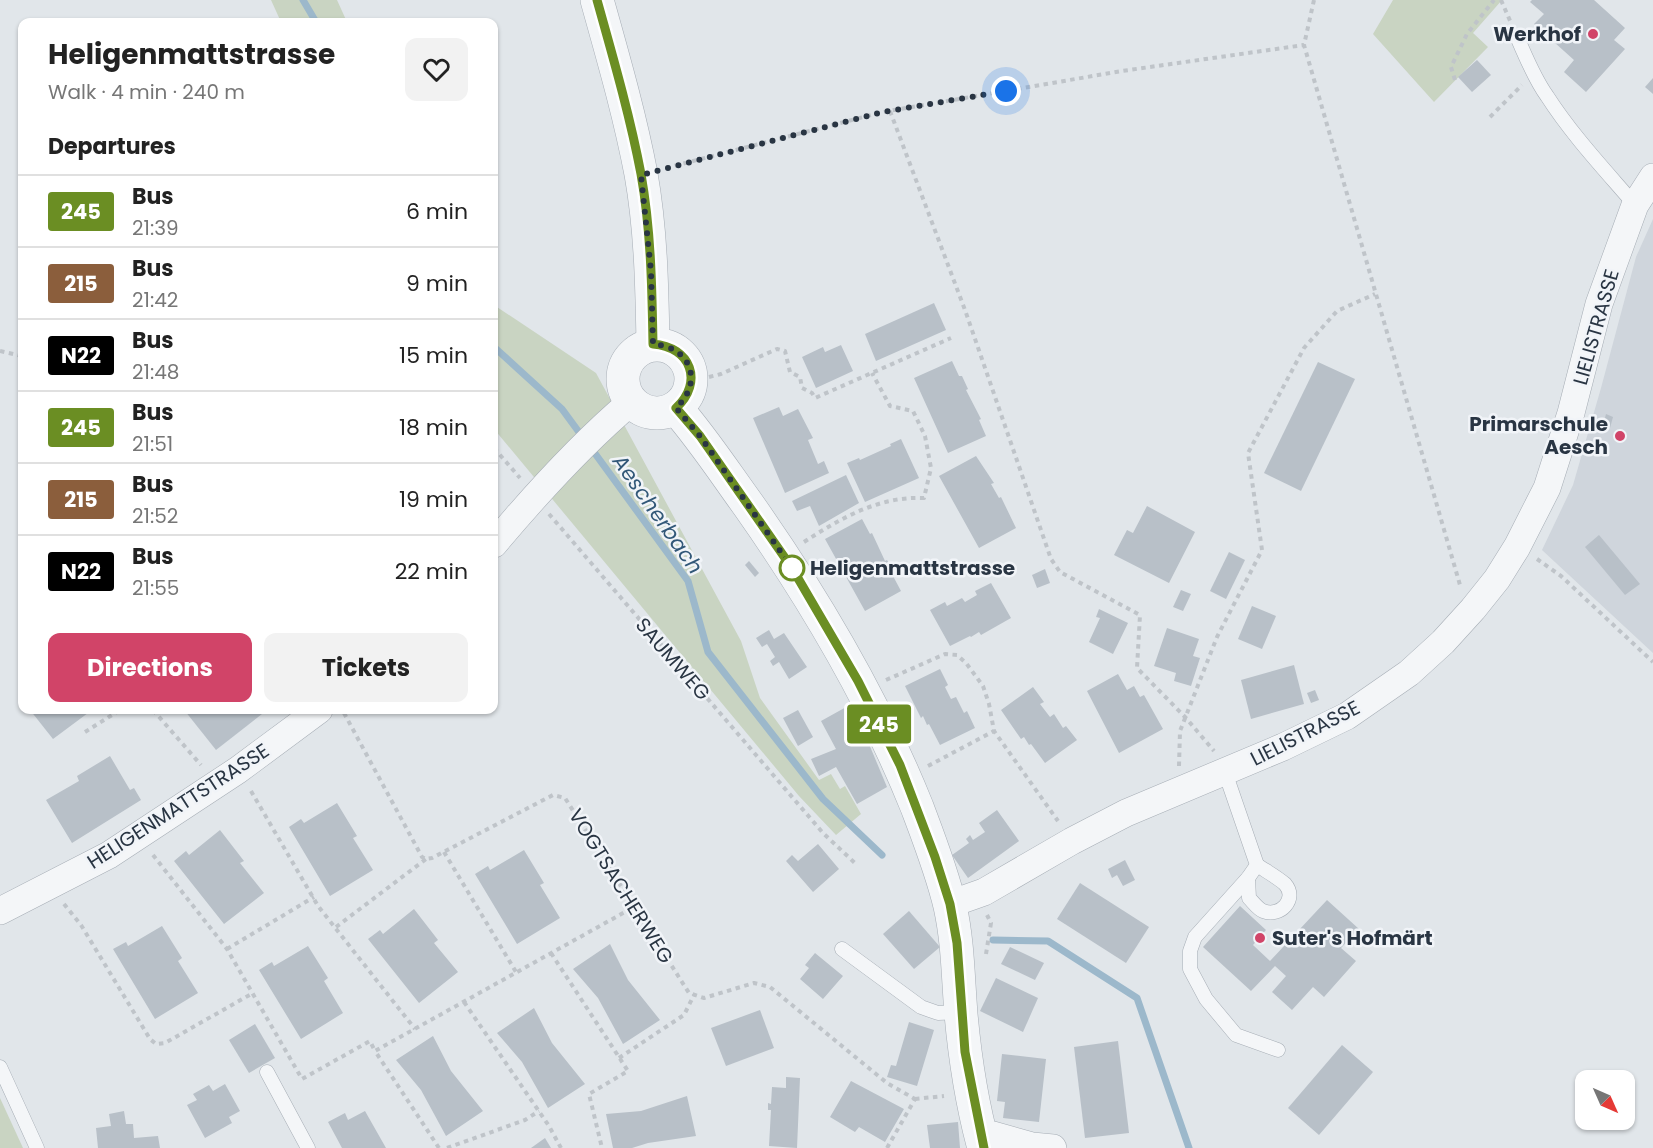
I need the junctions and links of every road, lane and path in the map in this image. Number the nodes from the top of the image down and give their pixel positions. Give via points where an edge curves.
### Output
1 (597, 0) edge
2 (1314, 0) edge
3 (1494, 0) edge
4 (1501, 0) edge
5 (1517, 37) joint
6 (1304, 45) junction
7 (1455, 80) dead end
8 (1513, 93) dead end
9 (890, 111) junction
10 (1490, 117) dead end
11 (641, 175) junction
12 (1653, 177) edge
13 (1635, 205) junction
14 (1375, 294) junction
15 (951, 338) dead end
16 (653, 344) junction
17 (0, 351) edge
18 (18, 355) edge
19 (872, 373) junction
20 (710, 376) dead end
21 (631, 402) junction
22 (676, 408) junction
23 (498, 452) edge
24 (536, 495) junction
25 (498, 539) edge
26 (801, 544) dead end
27 (1530, 555) dead end
28 (1473, 609) junction
29 (1653, 662) edge
30 (884, 681) dead end
31 (114, 714) edge
32 (157, 714) edge
33 (313, 714) edge
34 (344, 714) edge
35 (1186, 718) junction
36 (994, 731) junction
37 (85, 732) dead end
38 (925, 768) dead end
39 (1225, 772) junction
40 (217, 783) junction
41 (250, 790) dead end
42 (1179, 790) junction
43 (1072, 841) junction
44 (147, 847) dead end
45 (444, 852) junction
46 (426, 859) junction
47 (857, 865) dead end
48 (1257, 865) junction
49 (1248, 878) junction
50 (314, 897) junction
51 (58, 898) dead end
52 (950, 904) junction
53 (634, 907) junction
54 (0, 911) edge
55 (991, 923) dead end
56 (336, 927) junction
57 (227, 949) junction
58 (842, 949) dead end
59 (551, 953) junction
60 (984, 958) dead end
61 (516, 972) junction
62 (253, 993) junction
63 (694, 995) junction
64 (464, 1002) junction
65 (961, 1012) junction
66 (416, 1029) junction
67 (1278, 1050) dead end
68 (375, 1052) junction
69 (619, 1058) junction
70 (0, 1067) edge
71 (267, 1072) dead end
72 (539, 1111) junction
73 (982, 1142) edge
74 (37, 1148) edge
75 (308, 1148) edge
76 (439, 1148) edge
77 (447, 1148) edge
78 (561, 1148) edge
79 (602, 1148) edge
80 (888, 1148) edge
81 (1053, 1148) edge

1 - 11 street
2 - 6 path
3 - 7 path via 1467,34 1451,67
4 - 5 path
5 - 13 lane via 1547,97
6 - 9 path
6 - 14 path
8 - 10 path
9 - 11 path
9 - 35 path via 965,310 1051,559 1060,572 1140,615 1137,668
11 - 16 street via 651,271
12 - 13 street, LIELISTRASSE
13 - 28 street, LIELISTRASSE via 1599,304 1572,413 1548,488 1517,547
14 - 28 path via 1460,584
14 - 35 path via 1338,311 1304,348 1248,453 1262,550 1217,637
15 - 19 path
16 - 21 street via 634,353 623,371 625,393
16 - 22 street via 676,350 690,367 690,390
17 - 18 path
19 - 20 path via 815,398 802,388 800,377 790,372 785,351 777,349 721,375
19 - 26 path via 890,406 913,411 925,436 931,468 924,498 881,502 834,523
21 - 22 street via 657,414
21 - 24 street via 599,429
22 - 52 street via 792,568 858,681 900,765
23 - 24 path, SAUMWEG
24 - 25 street
24 - 47 path, SAUMWEG via 823,833
27 - 29 path via 1561,576
28 - 39 street, LIELISTRASSE via 1409,673 1347,716
30 - 36 path via 945,654 957,655 983,686
31 - 37 path
32 - 40 path
33 - 40 street, HELIGENMATTSTRASSE
34 - 46 path
35 - 39 path via 1215,753
35 - 42 path via 1180,731
36 - 38 path
36 - 43 path
39 - 42 street, LIELISTRASSE
39 - 48 lane
40 - 54 street, HELIGENMATTSTRASSE via 110,855
41 - 50 path
42 - 43 street, LIELISTRASSE
43 - 52 street, LIELISTRASSE via 984,892
44 - 57 path
45 - 46 path, VOGTSACHERWEG
45 - 53 path, VOGTSACHERWEG via 553,795 565,798
45 - 61 path
46 - 56 path, VOGTSACHERWEG
48 - 49 lane
48 - 49 lane via 1284,884 1290,892 1289,902 1272,913 1262,911 1249,898
49 - 67 lane via 1195,937 1190,969 1206,999 1236,1035
50 - 56 path
50 - 57 path
51 - 62 path via 81,925 156,1044 165,1043
52 - 65 street via 957,943
53 - 59 path
53 - 63 path, VOGTSACHERWEG via 689,993
55 - 60 path
56 - 66 path
57 - 62 path
58 - 65 lane via 921,1007 938,1013
59 - 61 path
59 - 69 path
61 - 64 path
62 - 68 path via 302,1079 370,1041
63 - 69 path via 684,1016
63 - 80 path via 704,998 754,982 770,987 887,1083 915,1099
64 - 66 path
64 - 72 path
65 - 73 street via 966,1062
66 - 68 path
68 - 76 path
69 - 79 path via 628,1071 589,1094
70 - 74 lane
71 - 75 lane
72 - 77 path via 525,1120
72 - 78 path
73 - 81 street via 993,1135

